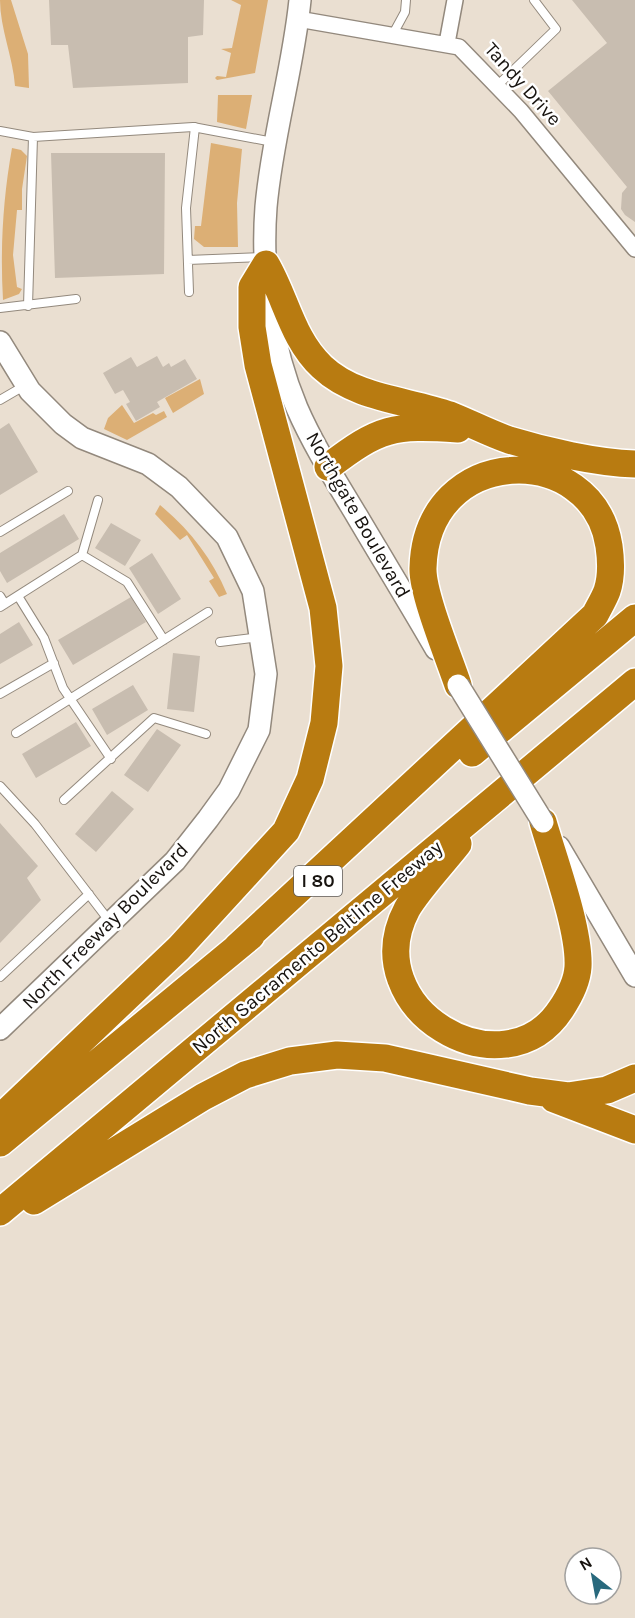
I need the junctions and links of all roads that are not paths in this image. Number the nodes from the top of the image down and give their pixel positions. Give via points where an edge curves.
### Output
1 (406, 0) edge
2 (455, 0) edge
3 (534, 0) edge
4 (299, 10) edge
5 (393, 34) junction
6 (447, 43) junction
7 (498, 85) junction
8 (195, 127) junction
9 (0, 131) edge
10 (33, 137) junction
11 (273, 142) junction
12 (635, 249) edge
13 (188, 260) junction
14 (266, 261) junction
15 (189, 292) dead end
16 (76, 299) dead end
17 (28, 306) junction
18 (0, 308) edge
19 (0, 342) edge
20 (26, 385) junction
21 (0, 400) edge
22 (483, 430) junction
23 (635, 464) edge
24 (328, 467) junction
25 (68, 491) dead end
26 (98, 500) dead end
27 (0, 532) edge
28 (82, 555) junction
29 (0, 596) edge
30 (18, 596) junction
31 (2, 606) edge
32 (208, 612) dead end
33 (635, 618) edge
34 (261, 637) junction
35 (164, 640) junction
36 (220, 642) dead end
37 (54, 663) junction
38 (635, 682) edge
39 (458, 685) junction
40 (0, 694) edge
41 (71, 700) junction
42 (16, 733) dead end
43 (206, 734) dead end
44 (111, 759) junction
45 (0, 786) edge
46 (64, 800) dead end
47 (487, 806) junction
48 (543, 822) junction
49 (89, 894) junction
50 (111, 923) junction
51 (237, 947) junction
52 (635, 976) edge
53 (0, 977) edge
54 (0, 1029) edge
55 (635, 1078) edge
56 (530, 1091) junction
57 (0, 1118) edge
58 (635, 1130) edge
59 (0, 1143) edge
60 (0, 1212) edge
61 (0, 1222) edge

1 - 5 lane via 405,12
2 - 6 street
3 - 7 lane via 556,29
4 - 5 street, Tandy Drive
4 - 11 main road, Northgate Boulevard
5 - 6 street, Tandy Drive
6 - 7 street, Tandy Drive via 468,54
7 - 12 street, Tandy Drive
8 - 10 lane
8 - 11 lane
8 - 13 lane via 186,208
9 - 10 lane
10 - 17 lane
11 - 14 main road, Northgate Boulevard via 266,209
13 - 14 lane
13 - 15 lane
14 - 22 highway via 300,341 324,369 358,390 450,415
14 - 24 main road, Northgate Boulevard via 272,319 286,378
14 - 57 highway via 252,286 252,327 258,365 323,608 329,666 324,723 310,779 286,831 187,940
16 - 17 lane
17 - 18 lane
19 - 20 main road, North Freeway Boulevard
20 - 21 lane
20 - 34 main road, North Freeway Boulevard via 82,438 148,464 207,515 227,537 253,591
22 - 23 highway via 510,440
22 - 24 highway via 395,428 369,437
24 - 39 main road, Northgate Boulevard
25 - 27 lane
26 - 28 lane
28 - 30 lane
28 - 35 lane via 127,582
29 - 31 lane
30 - 31 lane
30 - 37 lane via 44,638
32 - 35 lane
33 - 51 highway, I 80
34 - 36 lane
34 - 50 main road, North Freeway Boulevard via 266,674 260,730 230,790 176,861
35 - 41 lane
37 - 40 lane
37 - 41 lane
38 - 47 highway, North Sacramento Beltline Freeway / I 80
39 - 48 main road, Northgate Boulevard, bridge
39 - 51 highway via 422,571 425,539 438,510 460,487 489,473 520,469 551,476 576,489 595,510 607,535 611,562 608,590 595,615
41 - 42 lane
41 - 44 lane
43 - 44 lane via 154,718
44 - 46 lane
45 - 49 lane
47 - 48 highway via 408,908 397,938 398,969 408,998 429,1022 465,1040 509,1043 534,1034 556,1017 571,995 578,969 576,942
47 - 60 highway, North Sacramento Beltline Freeway / I 80
48 - 52 main road, Northgate Boulevard
49 - 50 lane
49 - 53 lane
50 - 54 main road, North Freeway Boulevard
51 - 59 highway, I 80
55 - 56 highway via 607,1090 568,1096
56 - 58 highway
56 - 61 highway via 384,1058 337,1055 290,1061 245,1075 203,1097

